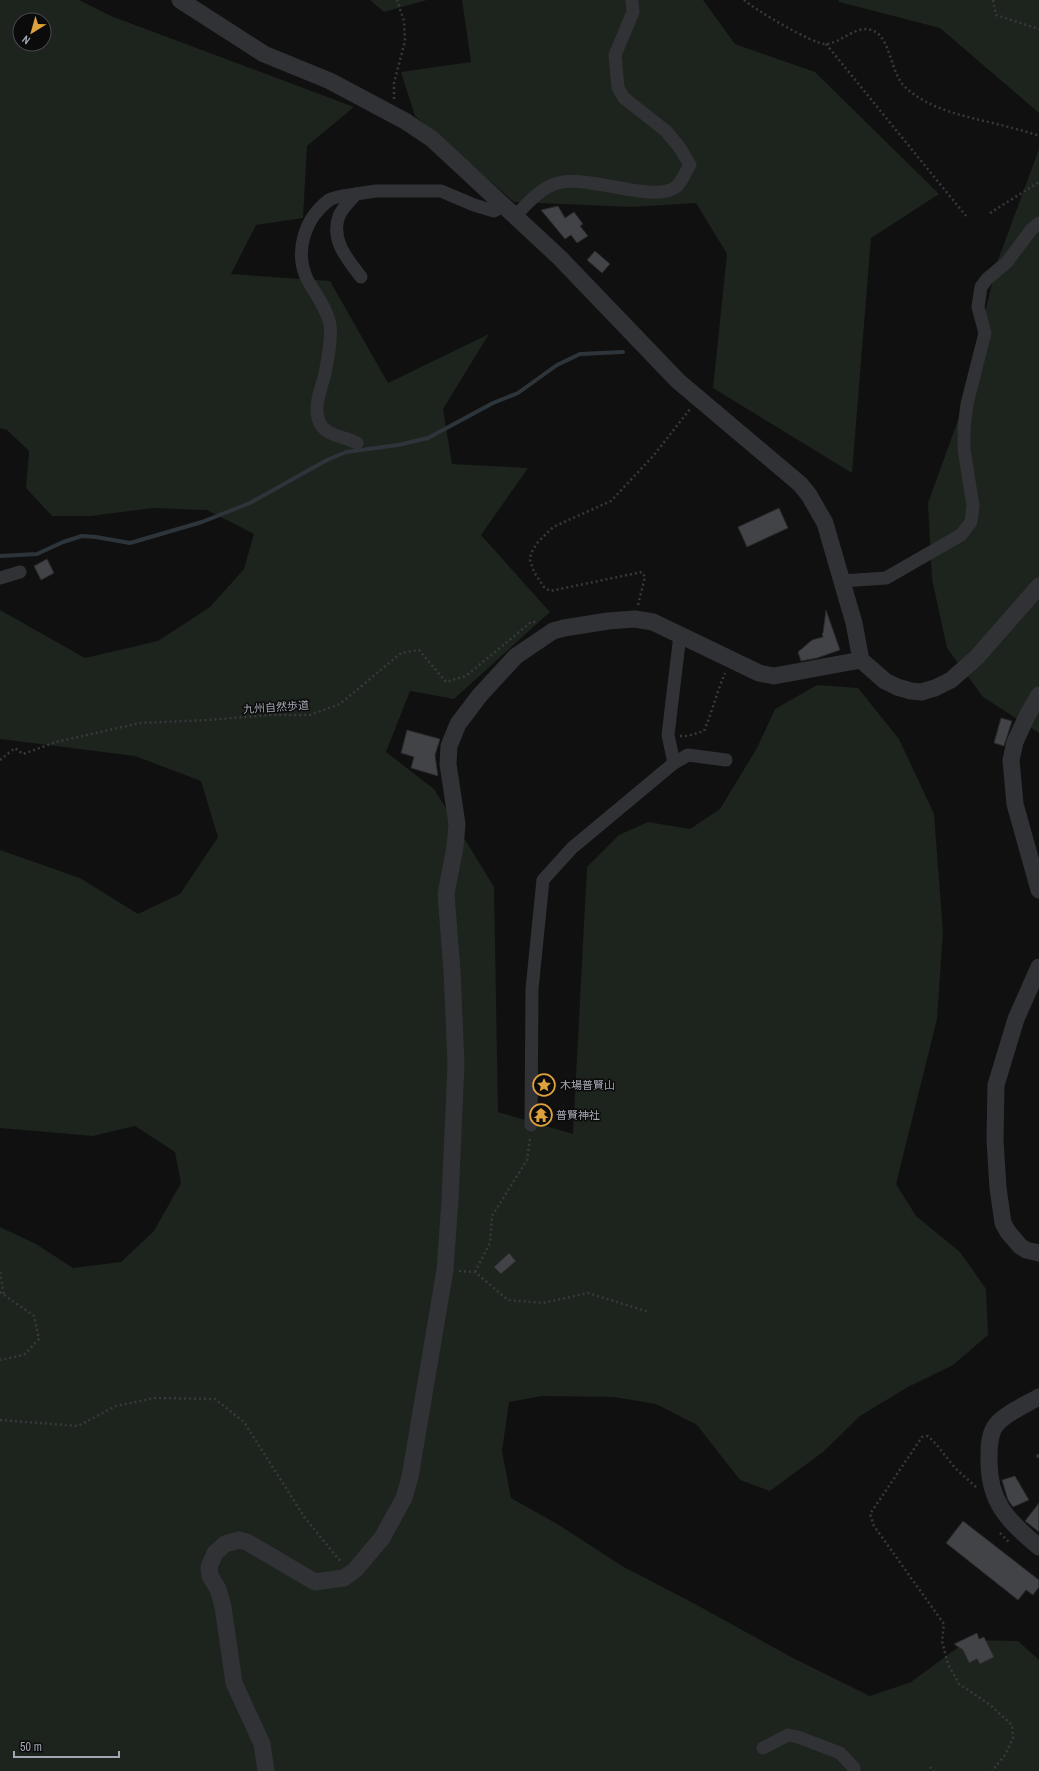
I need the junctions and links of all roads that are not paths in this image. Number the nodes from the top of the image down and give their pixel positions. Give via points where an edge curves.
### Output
1 (180, 0) edge
2 (632, 0) edge
3 (356, 194) junction
4 (509, 210) junction
5 (1039, 222) edge
6 (361, 277) dead end
7 (357, 443) dead end
8 (20, 572) dead end
9 (0, 578) edge
10 (842, 581) junction
11 (1039, 586) edge
12 (680, 635) junction
13 (861, 660) junction
14 (1039, 696) edge
15 (726, 760) dead end
16 (674, 763) junction
17 (1039, 890) edge
18 (1039, 967) edge
19 (531, 1125) road end
20 (1039, 1253) edge
21 (1039, 1397) edge
22 (1039, 1547) edge
23 (763, 1748) dead end
24 (266, 1771) edge
25 (854, 1771) edge

1 - 4 street via 264,54 330,82 394,115 432,140
2 - 4 street via 633,12 614,54 618,88 624,98 666,131 690,165 676,186 653,193 574,180 556,183
3 - 4 street via 376,191 441,191 494,211
3 - 6 street via 340,216 336,233 344,254
3 - 7 street via 330,200 313,216 304,231 302,249 307,278 330,324 318,418 323,428
4 - 10 street via 560,258 678,381 800,484 825,523
5 - 10 street via 1007,262 987,279 982,287 978,306 985,333 967,404 964,428 964,449 973,506 971,522 962,535 886,578
8 - 9 street
10 - 13 street via 854,622
11 - 13 street via 978,657 951,680 935,688 911,692 897,687 885,682
12 - 13 street via 759,673 774,676
12 - 16 street via 668,735
12 - 24 street via 653,622 635,619 553,631 516,656 480,695 458,724 448,746 448,764 457,824 446,894 456,1064 445,1270 410,1477 404,1498 382,1538 355,1570 344,1578 315,1582 247,1542 239,1540 225,1544 215,1553 209,1567 210,1576 218,1589 223,1607 234,1683 262,1744
14 - 17 street via 1015,742 1011,760 1015,804
15 - 16 street via 688,755
16 - 19 street via 572,848 543,880 532,989
18 - 20 street via 1016,1019 996,1085 995,1140 998,1188 1004,1223 1020,1246
21 - 22 street via 1005,1416 994,1427 989,1444 992,1486 998,1503 1012,1524
23 - 25 street via 788,1735 798,1737 840,1753

